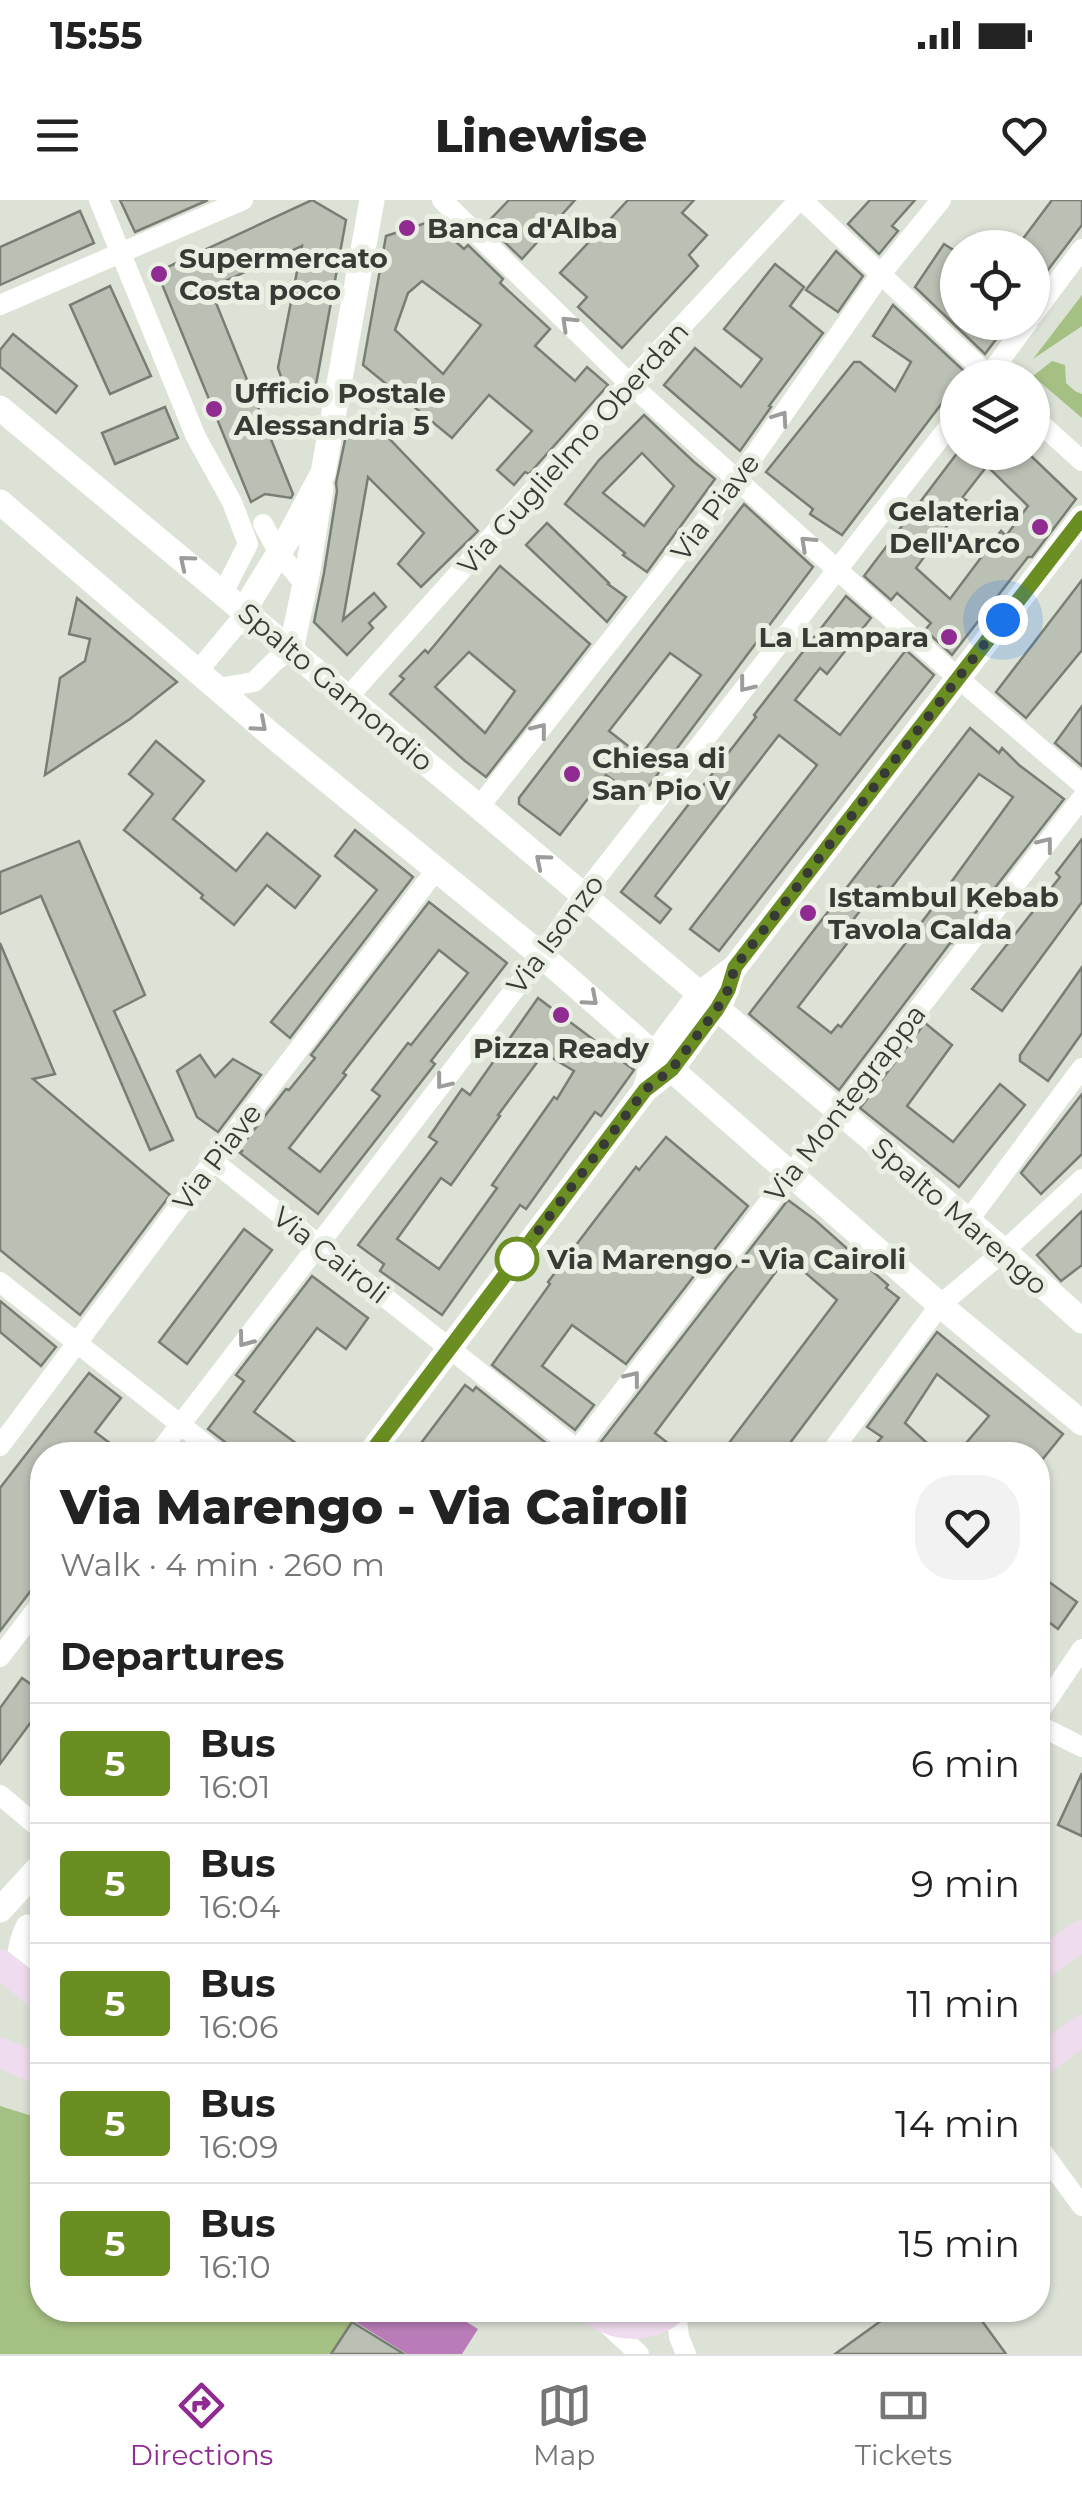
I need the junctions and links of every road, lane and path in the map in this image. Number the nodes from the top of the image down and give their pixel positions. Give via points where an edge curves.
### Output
1 (99, 200) edge
2 (244, 200) edge
3 (372, 200) edge
4 (442, 200) edge
5 (801, 200) edge
6 (941, 200) edge
7 (1082, 249) edge
8 (121, 252) junction
9 (881, 274) junction
10 (1050, 292) edge
11 (0, 305) edge
12 (971, 360) edge
13 (629, 383) junction
14 (0, 408) edge
15 (1050, 433) edge
16 (940, 438) edge
17 (1082, 462) edge
18 (322, 473) junction
19 (738, 479) junction
20 (0, 502) edge
21 (232, 502) junction
22 (1082, 518) edge
23 (263, 524) junction
24 (295, 525) junction
25 (279, 553) junction
26 (836, 569) junction
27 (305, 585) junction
28 (223, 593) junction
29 (240, 617) junction
30 (291, 650) junction
31 (958, 678) junction
32 (208, 680) junction
33 (348, 697) junction
34 (1082, 784) edge
35 (1082, 798) edge
36 (479, 807) junction
37 (436, 870) junction
38 (583, 895) junction
39 (541, 955) junction
40 (709, 1002) junction
41 (664, 1062) junction
42 (1082, 1068) edge
43 (839, 1111) junction
44 (213, 1161) junction
45 (791, 1173) junction
46 (1082, 1179) edge
47 (968, 1221) junction
48 (318, 1244) junction
49 (1004, 1251) junction
50 (0, 1282) edge
51 (940, 1306) junction
52 (1082, 1320) edge
53 (78, 1342) junction
54 (450, 1348) junction
55 (181, 1424) junction
56 (1082, 1424) edge
57 (167, 1442) edge
58 (202, 1442) edge
59 (378, 1442) edge
60 (565, 1442) edge
61 (586, 1442) edge
62 (839, 1442) edge
63 (0, 1446) edge
64 (30, 1617) edge
65 (1082, 1649) edge
66 (0, 1656) edge
67 (1050, 1696) edge
68 (1050, 1731) edge
69 (1082, 1747) edge
70 (0, 1796) edge
71 (30, 1820) edge
72 (30, 1877) edge
73 (2, 1908) edge
74 (30, 1924) edge
75 (30, 1927) edge
76 (1082, 1935) edge
77 (1050, 1958) edge
78 (0, 1965) edge
79 (30, 1986) edge
80 (0, 1988) edge
81 (30, 1989) edge
82 (30, 1993) edge
83 (1082, 2030) edge
84 (1, 2052) edge
85 (1050, 2053) edge
86 (30, 2065) edge
87 (1050, 2163) edge
88 (1080, 2205) edge
89 (605, 2322) edge
90 (616, 2322) edge
91 (650, 2322) edge
92 (676, 2322) edge
93 (639, 2354) edge
94 (686, 2354) edge

1 - 8 street
2 - 8 street
3 - 18 street
13 -> 4 street
5 - 9 street
5 - 13 street, Via Guglielmo Oberdan
6 - 9 street, Via Piave
7 - 10 street
8 - 11 street
8 - 21 street via 196,437
9 - 12 street
19 -> 9 street, Via Piave
13 - 19 street
13 - 33 street, Via Guglielmo Oberdan
28 -> 14 street, Spalto Gamondio
15 - 17 street
16 - 26 street, Via Isonzo
18 - 24 street
18 - 27 street
26 -> 19 street
36 -> 19 street, Via Piave
20 - 32 street
21 - 23 street
21 - 28 street via 248,544
22 - 31 street
23 - 24 street via 281,532
23 - 25 street
24 - 25 street
25 - 27 street
25 - 29 street
26 - 31 street
26 -> 38 street, Via Isonzo
27 - 30 street
28 - 29 street, Spalto Gamondio
29 - 30 street, Spalto Gamondio via 265,627
29 - 32 street
30 - 32 street via 254,682
30 - 33 street, Spalto Gamondio
31 - 34 street
31 - 40 street via 735,967 728,990
32 -> 37 street
33 - 36 street, Spalto Gamondio
43 -> 35 street, Via Montegrappa
38 -> 36 street, Spalto Gamondio
37 - 39 street
37 - 44 street, Via Piave
38 - 39 street, Via Isonzo
38 - 40 street, Spalto Gamondio
39 -> 41 street
39 -> 48 street, Via Isonzo
40 - 41 street
40 - 43 street, Spalto Gamondio
41 - 45 street
41 - 54 street
42 - 47 street
43 - 45 street, Via Montegrappa
43 - 47 street, Spalto Marengo
44 - 48 street, Via Cairoli
44 - 53 street, Via Piave
45 - 51 street
61 -> 45 street, Via Montegrappa
46 - 49 street
47 - 49 street, Spalto Marengo
48 - 54 street, Via Cairoli
48 -> 55 street, Via Isonzo
49 - 51 street
49 - 52 street, Spalto Marengo
50 - 53 street
51 - 56 street
51 - 62 street
53 - 55 street
53 - 63 street, Via Piave
54 - 59 street
54 - 60 street, Via Cairoli
55 - 57 street, Via Isonzo
55 - 58 street
64 - 66 street
65 - 67 street
68 - 69 street
70 - 71 street
72 - 73 street
74 - 78 street
75 - 79 street via 21,1970
76 - 77 main road
78 - 81 main road
80 - 82 main road
83 - 85 main road
84 - 86 main road
87 - 88 street
89 - 93 street
90 - 91 main road
92 - 94 street

